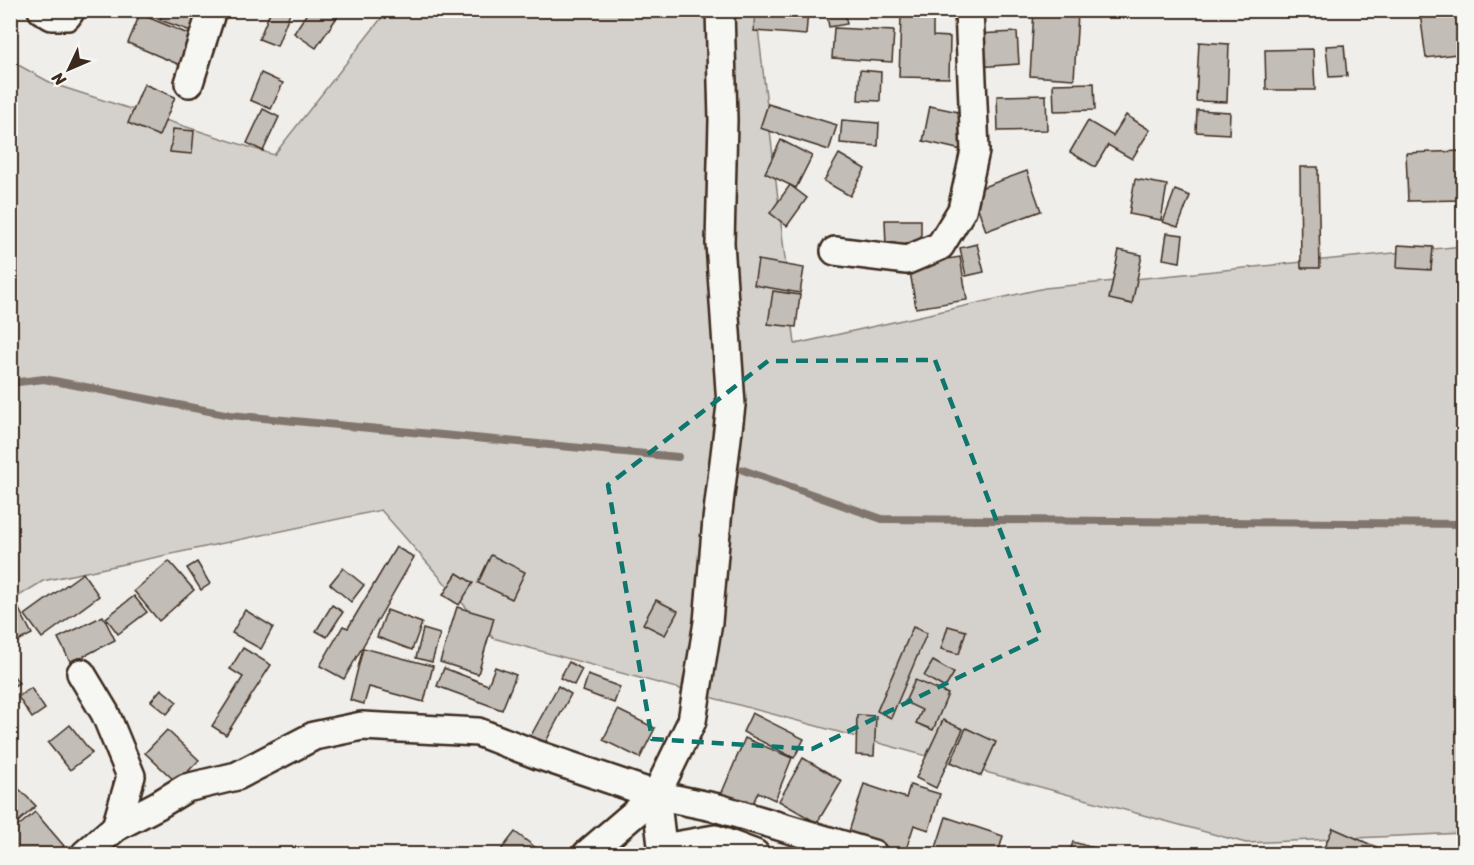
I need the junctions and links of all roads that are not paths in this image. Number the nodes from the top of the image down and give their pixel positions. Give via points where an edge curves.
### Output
1 (42, 10) edge
2 (71, 10) edge
3 (212, 10) edge
4 (720, 10) edge
5 (969, 10) edge
6 (189, 83) dead end
7 (835, 251) dead end
8 (81, 674) dead end
9 (656, 795) junction
10 (116, 827) junction
11 (663, 851) edge
12 (85, 855) edge
13 (587, 855) edge
14 (755, 855) edge
15 (873, 855) edge

1 - 2 street via 52,16 67,16
3 - 6 street
4 - 9 street via 720,243 731,405 708,622 692,721
5 - 7 street via 975,151 962,210 940,246 908,260
8 - 10 street via 105,713 131,776
9 - 10 street via 478,732 362,726 314,735 237,776 186,788
9 - 11 street
9 - 13 street
9 - 15 street via 718,808
10 - 12 street
11 - 14 street via 715,839

